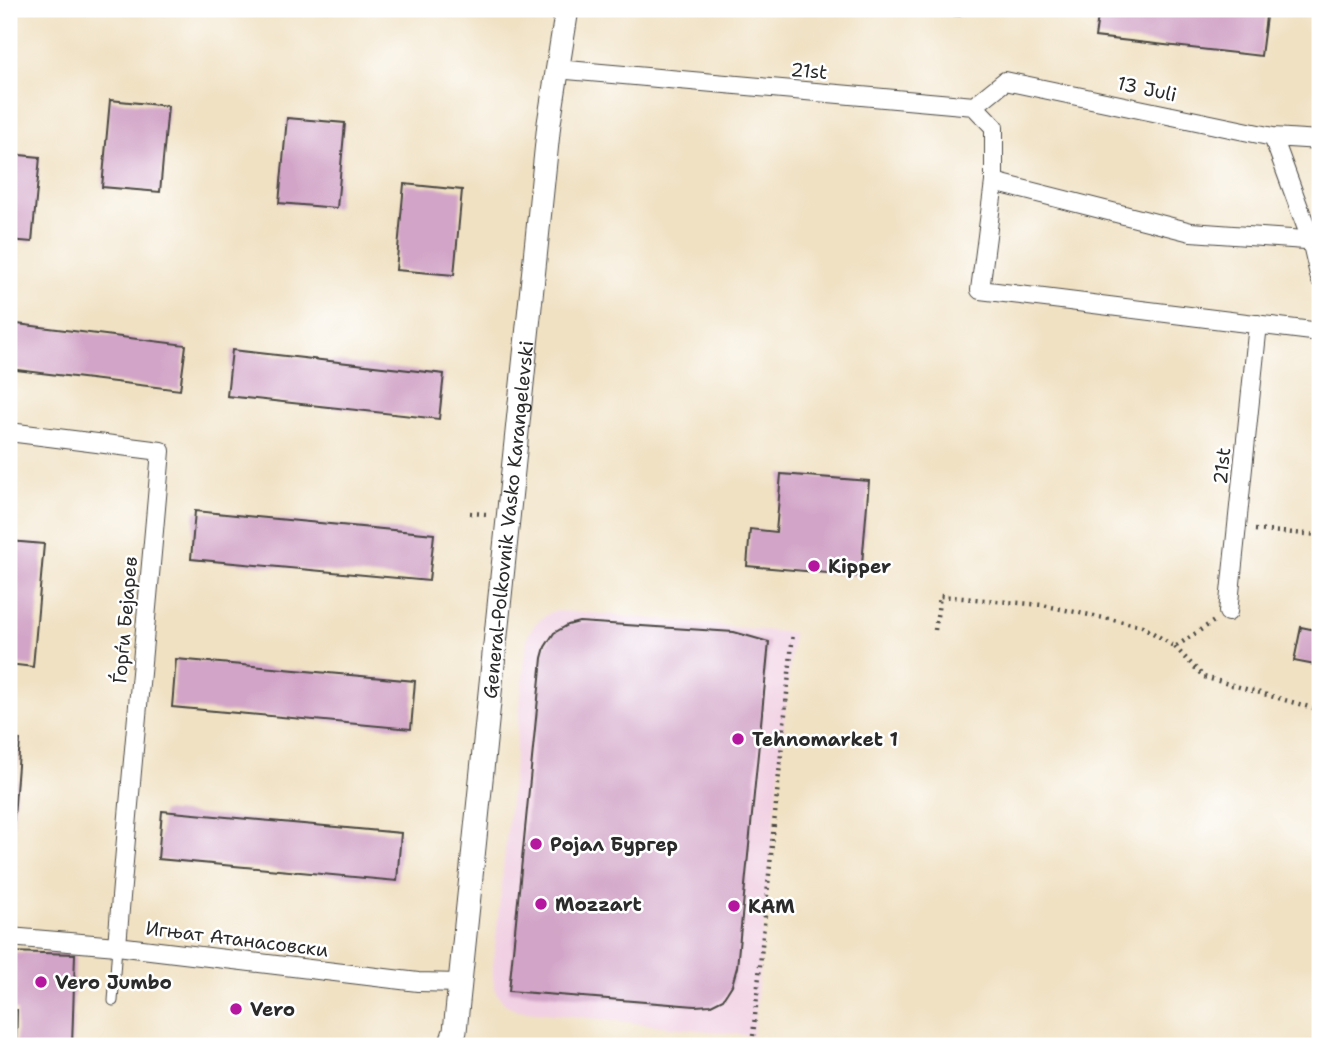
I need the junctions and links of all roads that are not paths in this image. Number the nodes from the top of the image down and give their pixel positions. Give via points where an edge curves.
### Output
1 (567, 9) edge
2 (556, 69) junction
3 (974, 106) junction
4 (1273, 137) junction
5 (1320, 140) edge
6 (994, 182) junction
7 (1315, 240) edge
8 (1320, 279) edge
9 (1258, 324) junction
10 (1320, 332) edge
11 (9, 432) edge
12 (1228, 612) road end
13 (9, 937) edge
14 (117, 946) junction
15 (460, 984) junction
16 (113, 1001) dead end
17 (454, 1041) edge

1 - 2 street, General-Polkovnik Vasko Karangelevski
2 - 3 street, 21st
2 - 15 street, General-Polkovnik Vasko Karangelevski
3 - 4 street, 13 Juli via 1005,81
3 - 6 street via 994,127
4 - 5 street, 13 Juli
4 - 7 street
6 - 7 street via 1191,232
6 - 9 street via 980,290
7 - 8 street
9 - 10 street
9 - 12 street, 21st
11 - 14 street, Ѓорѓи Бејарев via 161,451
13 - 14 street, Игњат Атанасовски
14 - 15 street, Игњат Атанасовски
14 - 16 lane
15 - 17 street, General-Polkovnik Vasko Karangelevski

